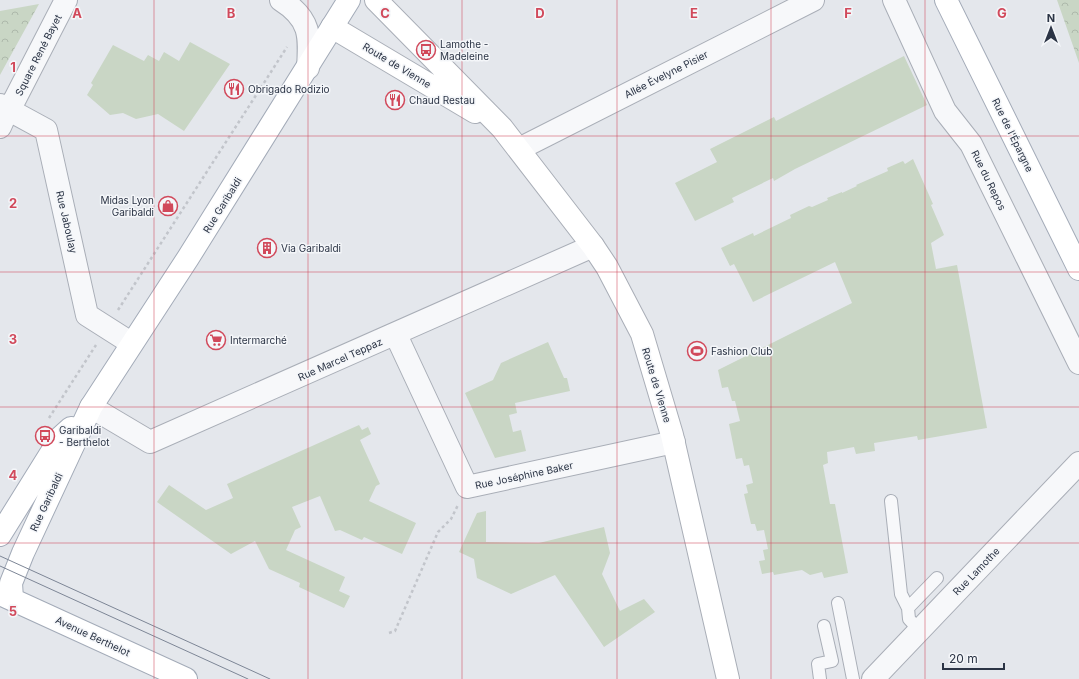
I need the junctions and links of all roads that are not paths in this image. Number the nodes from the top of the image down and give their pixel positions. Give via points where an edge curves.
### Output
1 (66, 0) edge
2 (281, 0) edge
3 (349, 0) edge
4 (376, 0) edge
5 (813, 0) edge
6 (894, 0) edge
7 (946, 0) edge
8 (332, 27) junction
9 (308, 68) junction
10 (3, 114) edge
11 (502, 128) junction
12 (519, 150) junction
13 (593, 246) junction
14 (1079, 269) edge
15 (396, 335) junction
16 (132, 343) junction
17 (1079, 363) edge
18 (91, 407) junction
19 (674, 442) junction
20 (1079, 463) edge
21 (891, 501) dead end
22 (0, 534) edge
23 (937, 578) dead end
24 (6, 596) edge
25 (838, 603) dead end
26 (908, 608) junction
27 (824, 626) dead end
28 (919, 630) junction
29 (186, 679) edge
30 (728, 679) edge
31 (820, 679) edge
32 (853, 679) edge
33 (873, 679) edge

1 - 10 street, Square René Bayet via 15,99
2 - 9 street via 297,14 308,30
3 - 8 main road, Rue Garibaldi
4 - 11 main road, Route de Vienne
5 - 12 street, Allée Évelyne Pisier
6 - 17 street, Rue du Repos via 945,111 971,144
7 - 14 main road, Rue de l'Épargne
8 - 9 main road, Rue Garibaldi
8 - 11 main road, Route de Vienne
9 - 16 main road, Rue Garibaldi
10 - 16 street, Rue Jaboulay via 46,130 87,315
11 - 12 main road, Route de Vienne
12 - 13 main road, Route de Vienne
13 - 15 street, Rue Marcel Teppaz
13 - 19 main road, Route de Vienne via 607,267 642,334
15 - 18 street, Rue Marcel Teppaz via 150,442
15 - 19 street, Rue Joséphine Baker via 467,487
16 - 18 main road, Rue Garibaldi
18 - 22 main road, Rue Garibaldi via 62,437
18 - 24 main road, Rue Garibaldi via 22,553
19 - 30 main road, Route de Vienne
20 - 28 street, Rue Lamothe
21 - 26 lane via 901,594
23 - 26 lane
24 - 29 main road, Avenue Berthelot
25 - 32 lane
26 - 28 lane via 909,619
27 - 31 lane via 832,661 818,664
28 - 33 street, Rue Lamothe

